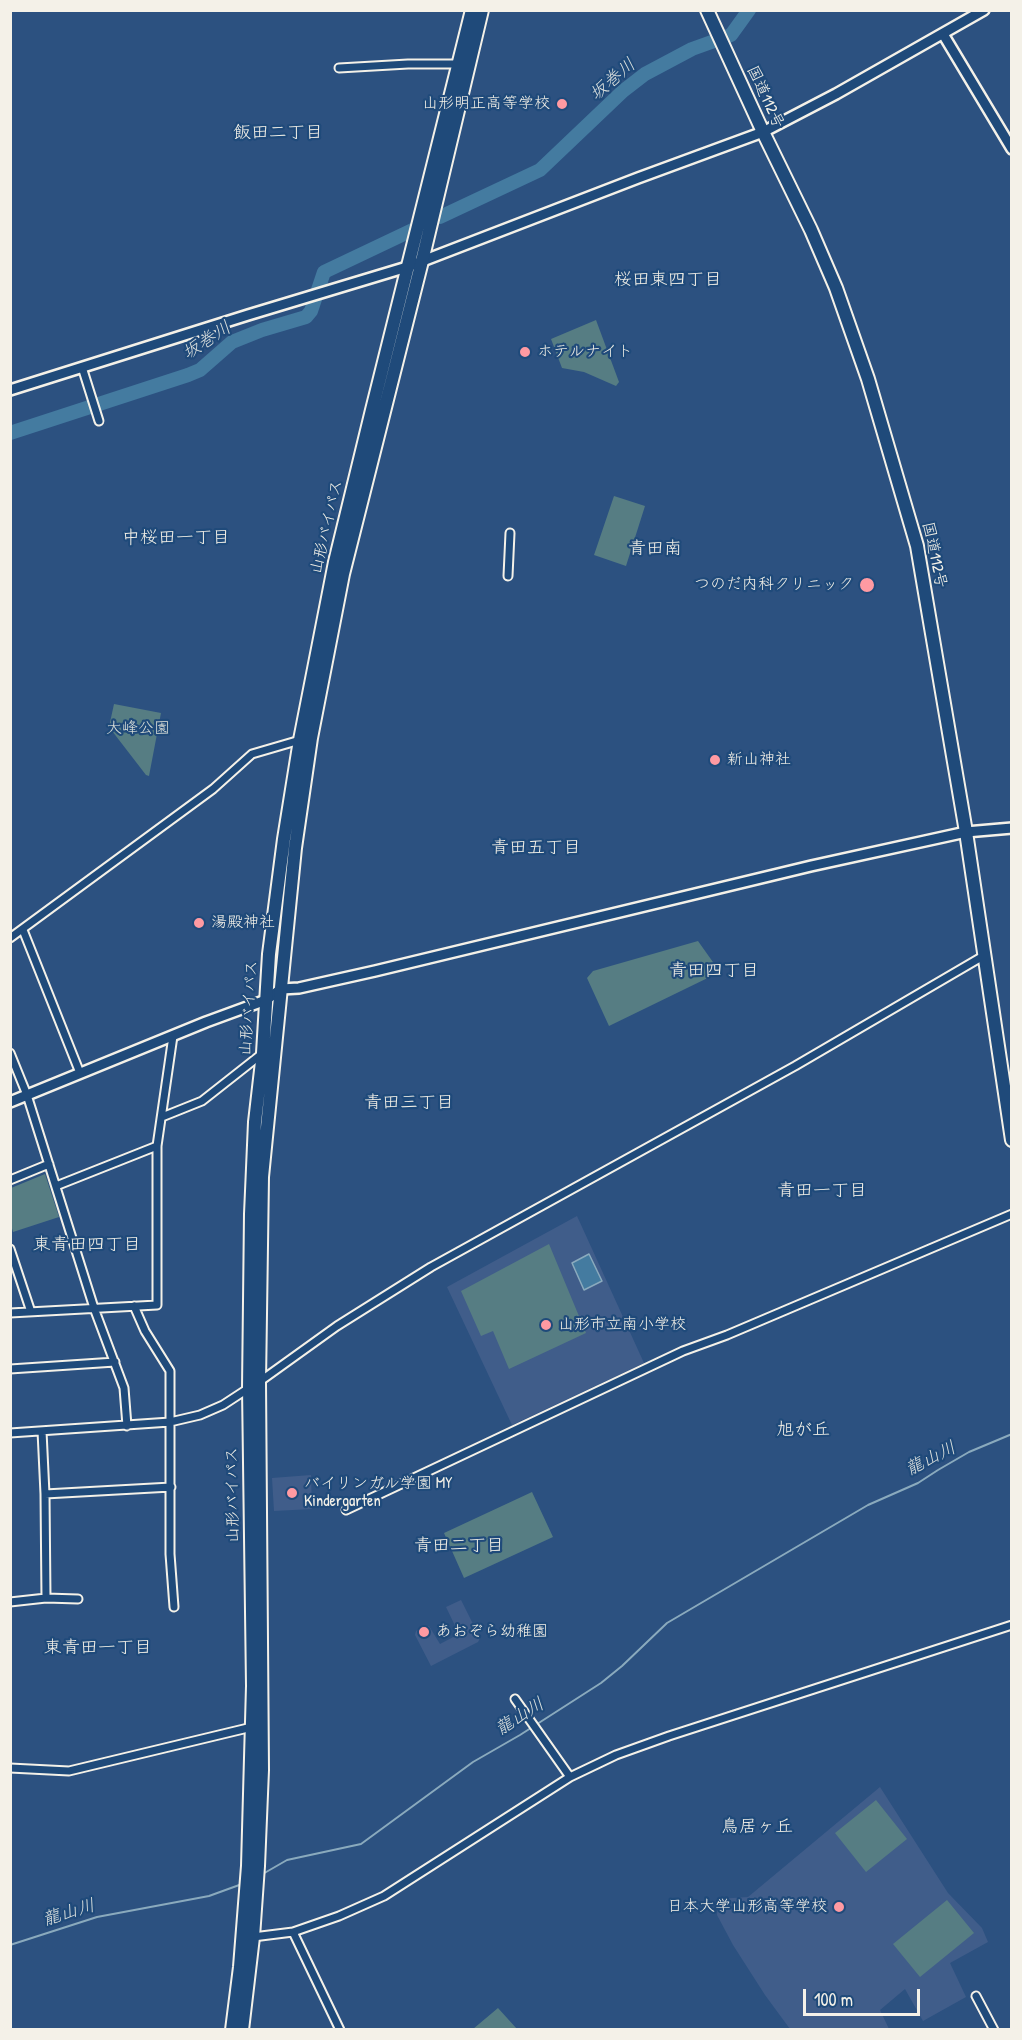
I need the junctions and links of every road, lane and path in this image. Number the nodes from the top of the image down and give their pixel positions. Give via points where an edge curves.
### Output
1 (471, 10) edge
2 (484, 10) edge
3 (707, 10) edge
4 (984, 10) edge
5 (943, 34) junction
6 (459, 64) junction
7 (339, 68) dead end
8 (763, 132) junction
9 (1011, 149) edge
10 (422, 261) junction
11 (407, 267) junction
12 (82, 367) junction
13 (10, 390) edge
14 (99, 421) dead end
15 (510, 533) dead end
16 (508, 576) dead end
17 (300, 740) junction
18 (1011, 828) edge
19 (966, 832) junction
20 (23, 930) junction
21 (10, 938) edge
22 (985, 956) junction
23 (281, 989) junction
24 (266, 1000) junction
25 (173, 1036) junction
26 (10, 1053) edge
27 (262, 1053) junction
28 (80, 1073) junction
29 (27, 1095) junction
30 (10, 1102) edge
31 (162, 1117) junction
32 (1011, 1140) edge
33 (158, 1146) junction
34 (49, 1164) junction
35 (10, 1180) edge
36 (56, 1186) junction
37 (1011, 1214) edge
38 (10, 1249) edge
39 (134, 1306) junction
40 (94, 1308) junction
41 (32, 1312) junction
42 (10, 1313) edge
43 (115, 1362) junction
44 (10, 1369) edge
45 (254, 1385) junction
46 (170, 1422) junction
47 (127, 1426) junction
48 (42, 1431) junction
49 (10, 1432) edge
50 (171, 1487) junction
51 (45, 1494) junction
52 (346, 1510) dead end
53 (45, 1599) junction
54 (78, 1599) dead end
55 (10, 1602) edge
56 (174, 1607) dead end
57 (1011, 1625) edge
58 (515, 1699) dead end
59 (252, 1727) junction
60 (10, 1768) edge
61 (570, 1777) junction
62 (253, 1866) junction
63 (250, 1910) junction
64 (294, 1932) junction
65 (253, 1937) junction
66 (976, 1996) dead end
67 (232, 2030) edge
68 (242, 2030) edge
69 (340, 2030) edge
70 (994, 2030) edge

1 - 6 highway, 山形バイパス
2 - 10 highway, 山形バイパス
3 - 8 highway, 国道112号
4 - 5 street
5 - 8 street
5 - 9 street
6 - 7 street
6 - 11 highway, 山形バイパス
8 - 10 street
8 - 19 highway, 国道112号 via 812,230 847,314 917,546
10 - 11 street
10 - 23 highway, 山形バイパス via 343,574 308,759
11 - 12 street
11 - 17 highway, 山形バイパス via 336,562
12 - 13 street
12 - 14 street
15 - 16 street
17 - 20 street via 252,754 213,789
17 - 24 highway, 山形バイパス
18 - 19 street
19 - 22 highway, 国道112号
19 - 23 street via 299,988
20 - 21 street
20 - 28 street
22 - 32 highway, 国道112号
22 - 45 street via 431,1267 337,1326
23 - 24 street
23 - 45 highway, 山形バイパス via 262,1177
24 - 25 street
24 - 27 highway, 山形バイパス
25 - 28 street
25 - 31 street
26 - 29 street
27 - 31 street via 202,1101
27 - 45 highway, 山形バイパス via 251,1214
28 - 29 street
29 - 30 street
29 - 34 street
31 - 33 street
33 - 36 street
33 - 39 street via 157,1305
34 - 35 street
34 - 36 street
36 - 40 street
37 - 52 street via 683,1351
38 - 41 street
39 - 40 street
39 - 46 street via 170,1371
40 - 41 street
40 - 43 street
41 - 42 street
43 - 44 street
43 - 47 street via 124,1388
45 - 46 street via 223,1405
45 - 59 highway, 山形バイパス
45 - 62 highway, 山形バイパス via 261,1770
46 - 47 street
46 - 50 street
47 - 48 street
48 - 49 street
48 - 51 street
50 - 51 street
50 - 56 street
51 - 53 street
53 - 54 street
53 - 55 street
57 - 61 street via 669,1736
58 - 61 street
59 - 60 street via 69,1771
59 - 62 highway, 山形バイパス
61 - 64 street via 400,1887
62 - 63 highway, 山形バイパス
63 - 65 highway, 山形バイパス
63 - 67 highway, 山形バイパス
64 - 65 street
64 - 69 street
65 - 68 highway, 山形バイパス
66 - 70 street

